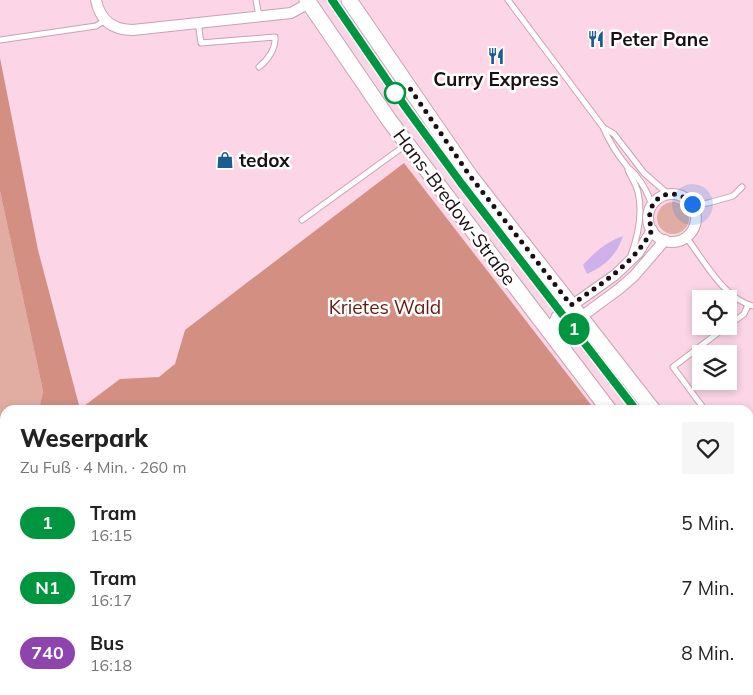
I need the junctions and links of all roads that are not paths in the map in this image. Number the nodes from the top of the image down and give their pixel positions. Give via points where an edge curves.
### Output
1 (96, 0) edge
2 (256, 0) edge
3 (349, 0) edge
4 (508, 0) edge
5 (308, 2) edge
6 (259, 16) junction
7 (104, 20) junction
8 (198, 22) junction
9 (0, 40) edge
10 (259, 67) dead end
11 (603, 128) junction
12 (407, 144) junction
13 (627, 167) junction
14 (742, 187) dead end
15 (668, 194) junction
16 (652, 205) junction
17 (698, 208) junction
18 (302, 220) dead end
19 (652, 230) junction
20 (686, 237) junction
21 (665, 240) junction
22 (628, 264) junction
23 (750, 305) edge
24 (576, 311) junction
25 (737, 319) edge
26 (550, 332) junction
27 (716, 335) edge
28 (605, 405) edge
29 (649, 405) edge
30 (702, 405) edge

1 - 7 street
2 - 6 lane
3 - 24 main road, Hans-Bredow-Straße via 470,176
4 - 11 lane
5 - 6 street via 291,13
5 - 12 main road, Hans-Bredow-Straße
6 - 8 street
7 - 8 street via 117,28 133,30
7 - 9 lane via 96,26
8 - 10 lane via 201,43 275,37 275,45
11 - 13 lane
11 - 15 lane via 614,134 644,173
12 - 18 lane
12 - 26 main road, Hans-Bredow-Straße
13 - 16 lane via 647,191
13 - 22 lane via 640,205 637,239
14 - 17 lane via 733,196
15 - 16 street
15 - 17 street via 681,195
16 - 19 street via 649,213
17 - 20 street via 695,225
19 - 21 street
19 - 22 street
20 - 21 street
20 - 23 lane via 723,286 737,299
21 - 24 street via 634,276
22 - 24 street
23 - 25 lane
24 - 26 street via 566,328
24 - 26 street via 557,316
24 - 29 main road, Hans-Bredow-Straße
26 - 28 main road, Hans-Bredow-Straße
27 - 30 lane via 673,367

